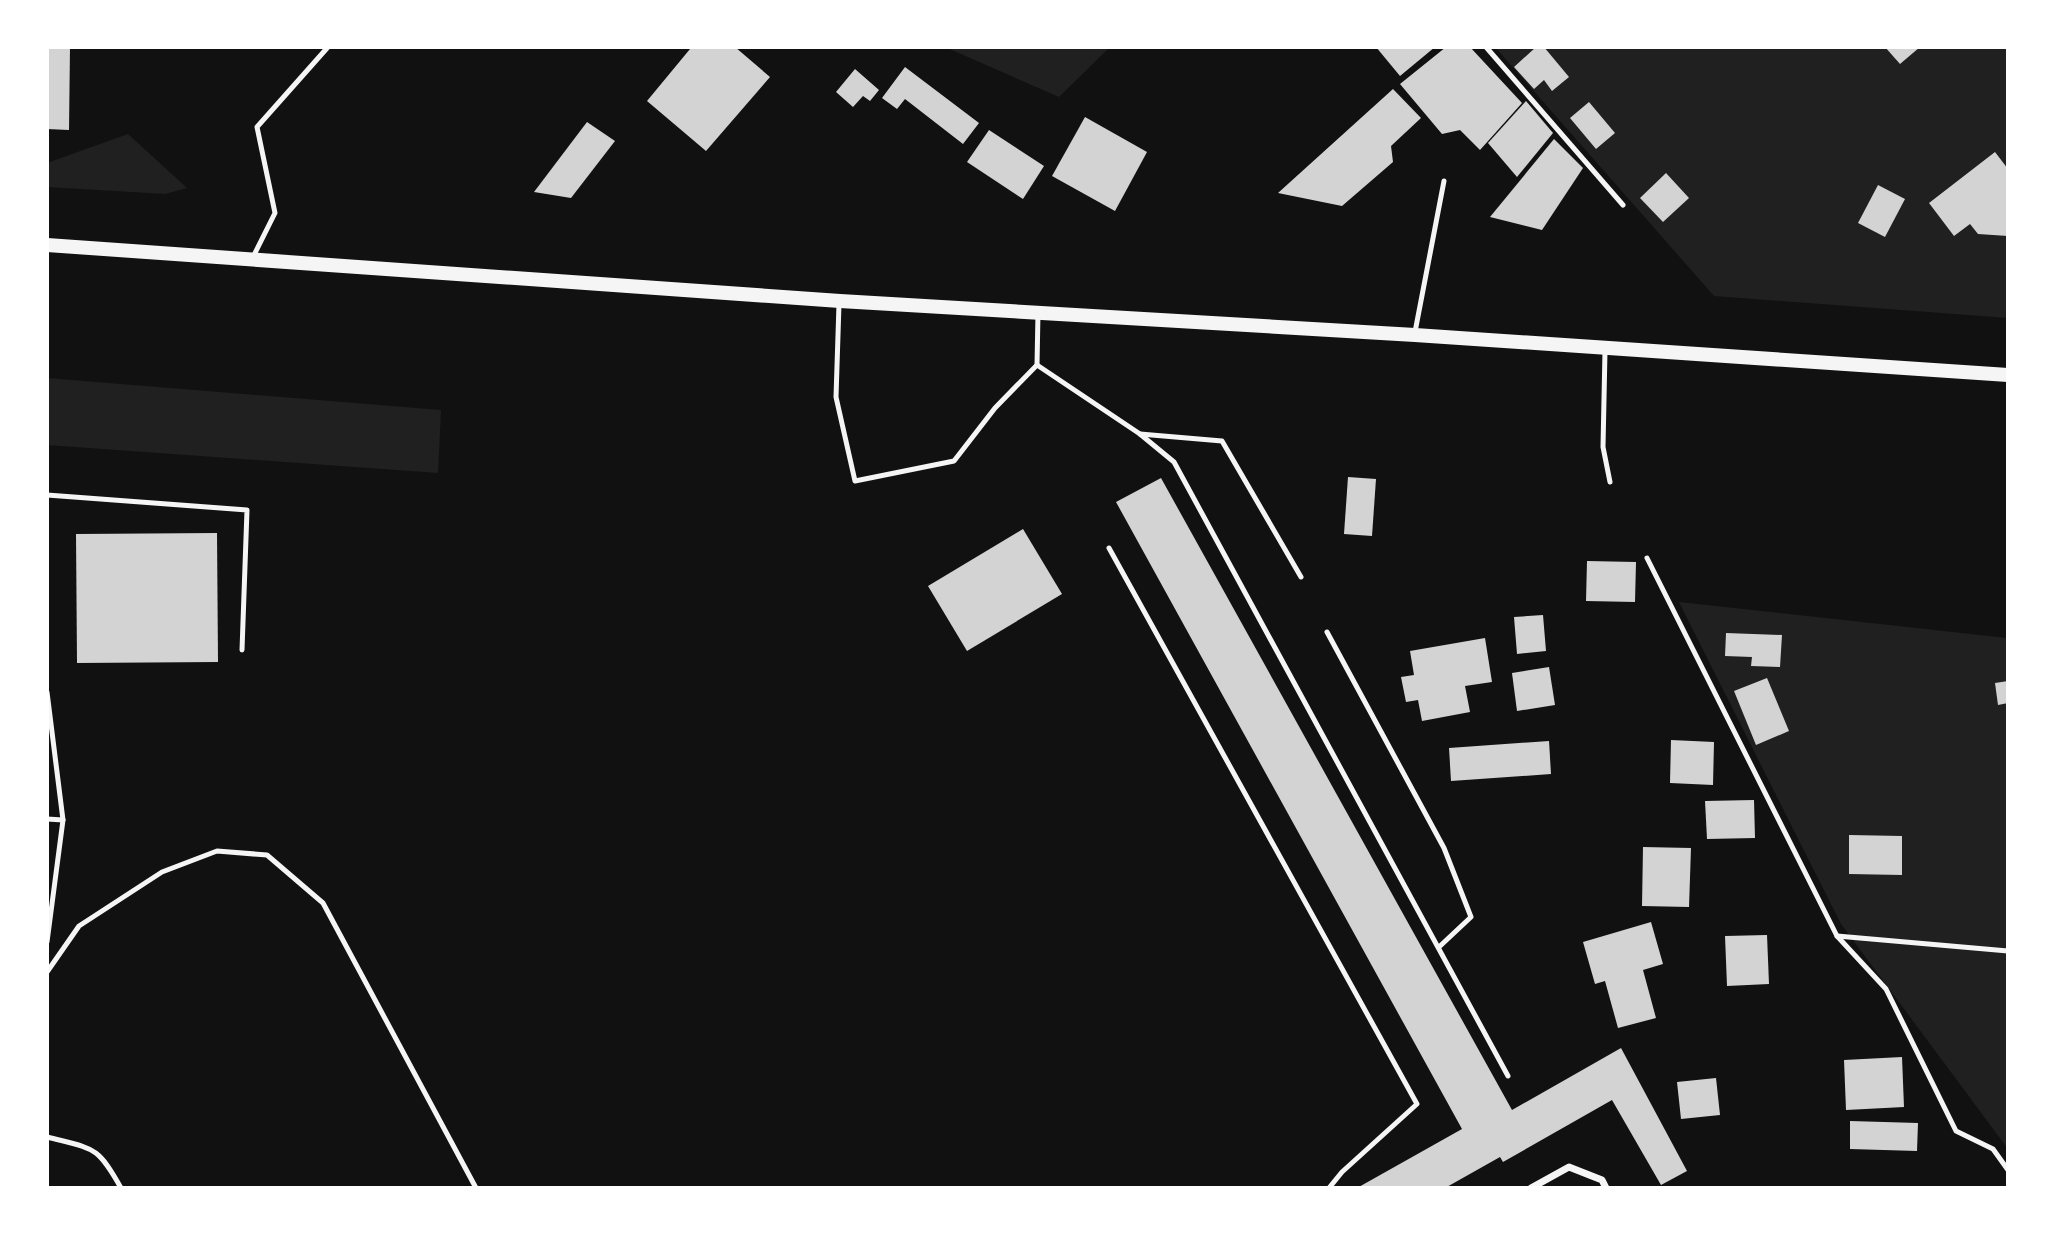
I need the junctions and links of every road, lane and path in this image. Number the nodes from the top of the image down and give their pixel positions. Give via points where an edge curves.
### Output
1 (328, 47) edge
2 (1486, 47) edge
3 (1444, 181) dead end
4 (1623, 205) dead end
5 (47, 245) edge
6 (252, 260) junction
7 (839, 301) junction
8 (1038, 313) junction
9 (1415, 335) junction
10 (1605, 348) junction
11 (1037, 365) junction
12 (2008, 375) edge
13 (1140, 435) junction
14 (1610, 482) dead end
15 (47, 495) edge
16 (1109, 548) dead end
17 (1647, 558) dead end
18 (1301, 577) dead end
19 (1327, 632) dead end
20 (242, 650) dead end
21 (47, 692) edge
22 (47, 819) edge
23 (62, 820) junction
24 (1837, 936) junction
25 (47, 942) edge
26 (1439, 947) junction
27 (2008, 951) edge
28 (47, 972) edge
29 (1508, 1076) dead end
30 (47, 1137) edge
31 (2008, 1170) edge
32 (121, 1188) edge
33 (476, 1188) edge
34 (1329, 1188) edge
35 (1531, 1188) edge
36 (1606, 1188) edge

1 - 6 lane via 257,127 275,213
2 - 4 lane
3 - 9 lane
5 - 6 main road
6 - 7 main road
7 - 8 main road
7 - 11 lane via 836,397 855,481 954,461 995,408
8 - 9 main road
8 - 11 lane
9 - 10 main road
10 - 12 main road
10 - 14 lane via 1603,447
11 - 13 lane
13 - 18 lane via 1223,441
13 - 26 lane via 1174,462
15 - 20 lane via 247,510
16 - 34 lane via 1418,1104
17 - 24 lane
19 - 26 lane via 1444,848 1471,917
21 - 23 lane
22 - 23 lane
23 - 25 lane
24 - 27 lane
24 - 31 lane via 1886,989 1956,1131 1993,1149
26 - 29 lane
28 - 33 lane via 79,926 162,873 217,851 267,855 323,903
30 - 32 lane via 98,1153
35 - 36 street via 1569,1167 1602,1180

